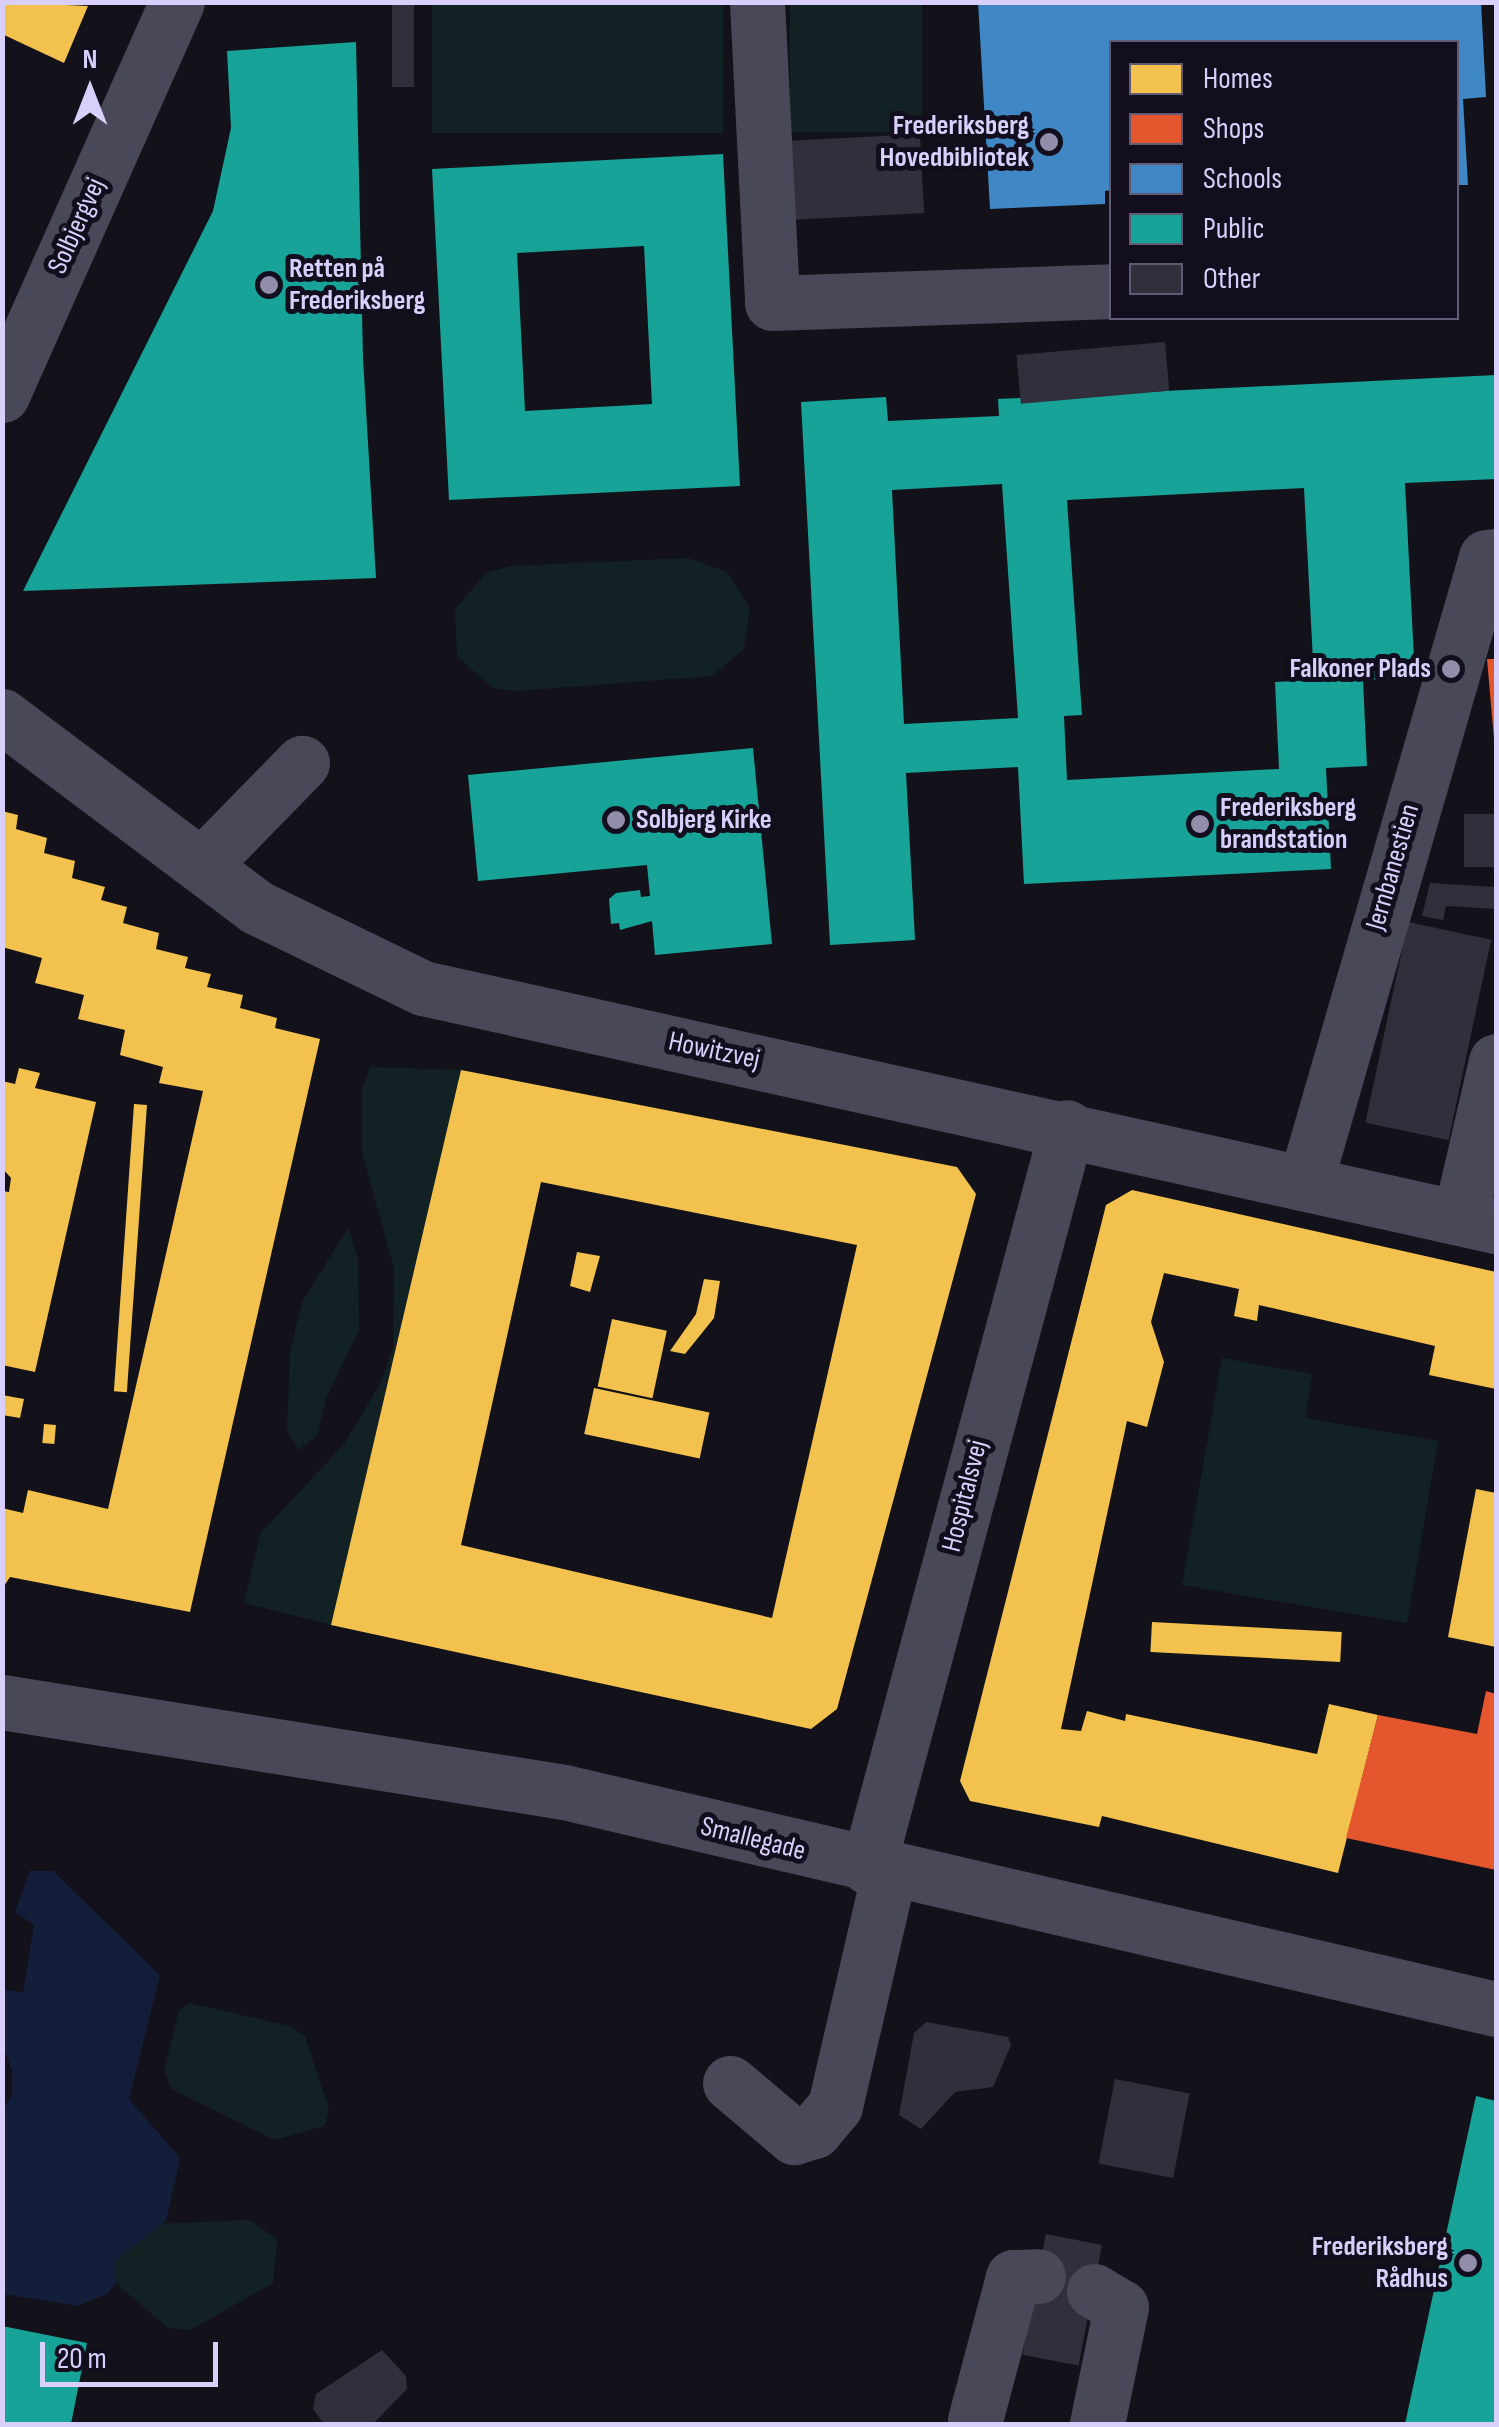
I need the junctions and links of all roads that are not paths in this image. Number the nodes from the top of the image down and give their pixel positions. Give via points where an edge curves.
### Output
1 (178, 2) edge
2 (757, 2) edge
3 (1109, 291) edge
4 (2, 395) edge
5 (1491, 556) edge
6 (2, 716) edge
7 (302, 763) dead end
8 (202, 865) junction
9 (1496, 1061) edge
10 (1068, 1127) junction
11 (1306, 1180) junction
12 (1478, 1222) edge
13 (2, 1702) edge
14 (878, 1870) junction
15 (1496, 2009) edge
16 (730, 2084) dead end
17 (1038, 2276) dead end
18 (1094, 2291) dead end
19 (975, 2420) dead end
20 (1097, 2424) edge

1 - 4 street, Solbjergvej
2 - 3 street via 772,303
5 - 11 street, Jernbanestien
6 - 8 street, Howitzvej
7 - 8 street
8 - 10 street, Howitzvej via 256,906 423,988
9 - 12 street
10 - 11 street, Howitzvej
10 - 14 street, Hospitalsvej
11 - 12 street, Howitzvej
13 - 14 street, Smallegade via 564,1792
14 - 15 street, Smallegade
14 - 16 street, Hospitalsvej via 835,2106 814,2130 794,2138
17 - 19 street via 1013,2277
18 - 20 street via 1121,2306

